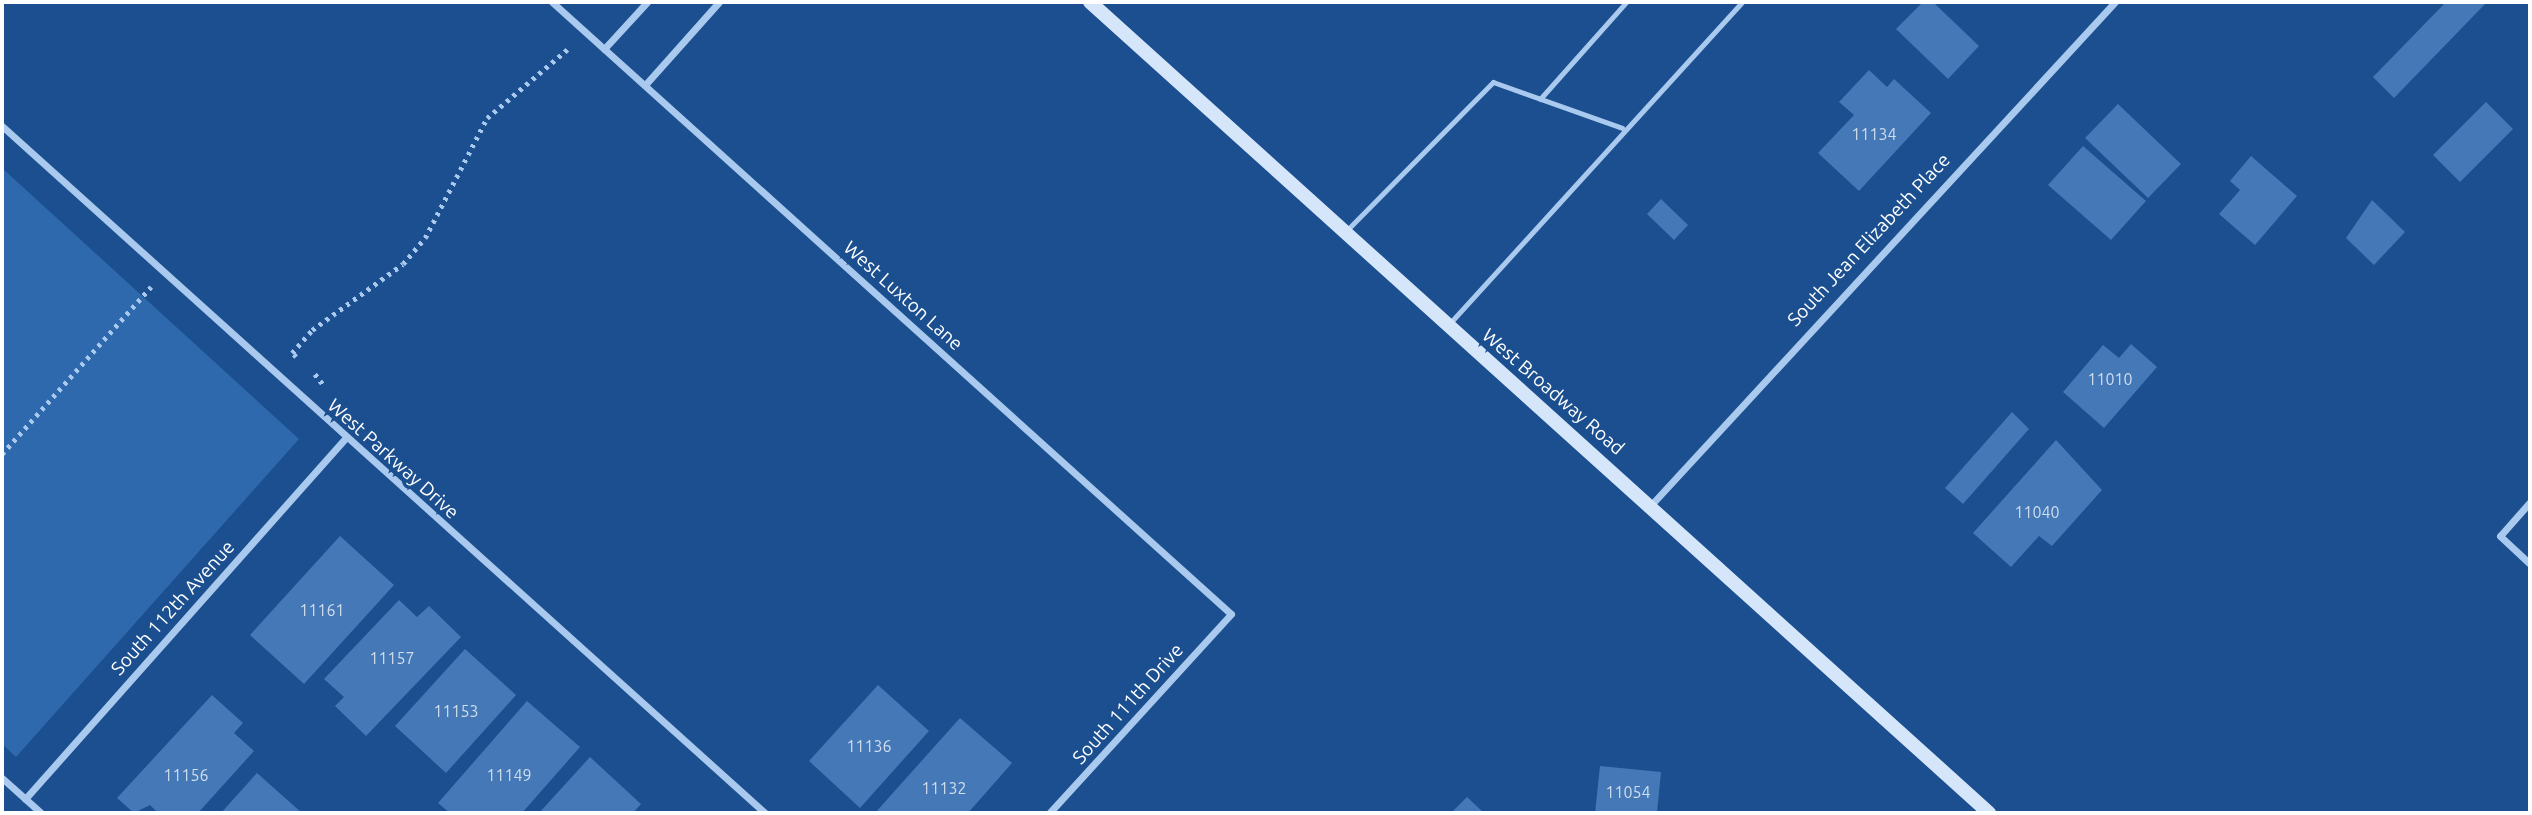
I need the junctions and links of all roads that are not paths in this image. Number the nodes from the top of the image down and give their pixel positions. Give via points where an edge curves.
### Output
1 (552, 2) edge
2 (647, 2) edge
3 (719, 2) edge
4 (1090, 2) edge
5 (1626, 2) edge
6 (1742, 2) edge
7 (2115, 2) edge
8 (604, 49) junction
9 (645, 85) junction
10 (1540, 99) junction
11 (2, 126) edge
12 (1622, 128) junction
13 (1345, 232) junction
14 (1448, 325) junction
15 (345, 438) junction
16 (2530, 502) edge
17 (1651, 505) junction
18 (2530, 564) edge
19 (1230, 615) joint
20 (2, 778) edge
21 (25, 799) junction
22 (41, 813) edge
23 (765, 813) edge
24 (1049, 813) edge
25 (1989, 813) edge

1 - 8 street, West Luxton Lane
2 - 8 street
3 - 9 street
4 - 13 main road, West Broadway Road
5 - 10 lane
6 - 12 lane
7 - 17 street, South Jean Elizabeth Place
8 - 9 street, West Luxton Lane
9 - 19 street, West Luxton Lane
10 - 12 lane
10 - 13 lane via 1493,82
11 - 15 street, West Parkway Drive
12 - 14 lane
13 - 14 main road, West Broadway Road
14 - 17 main road, West Broadway Road
15 - 21 street, South 112th Avenue
15 - 23 street, West Parkway Drive
16 - 18 street via 2500,536
17 - 25 main road, West Broadway Road
19 - 24 street, South 111th Drive
20 - 21 street
21 - 22 street

